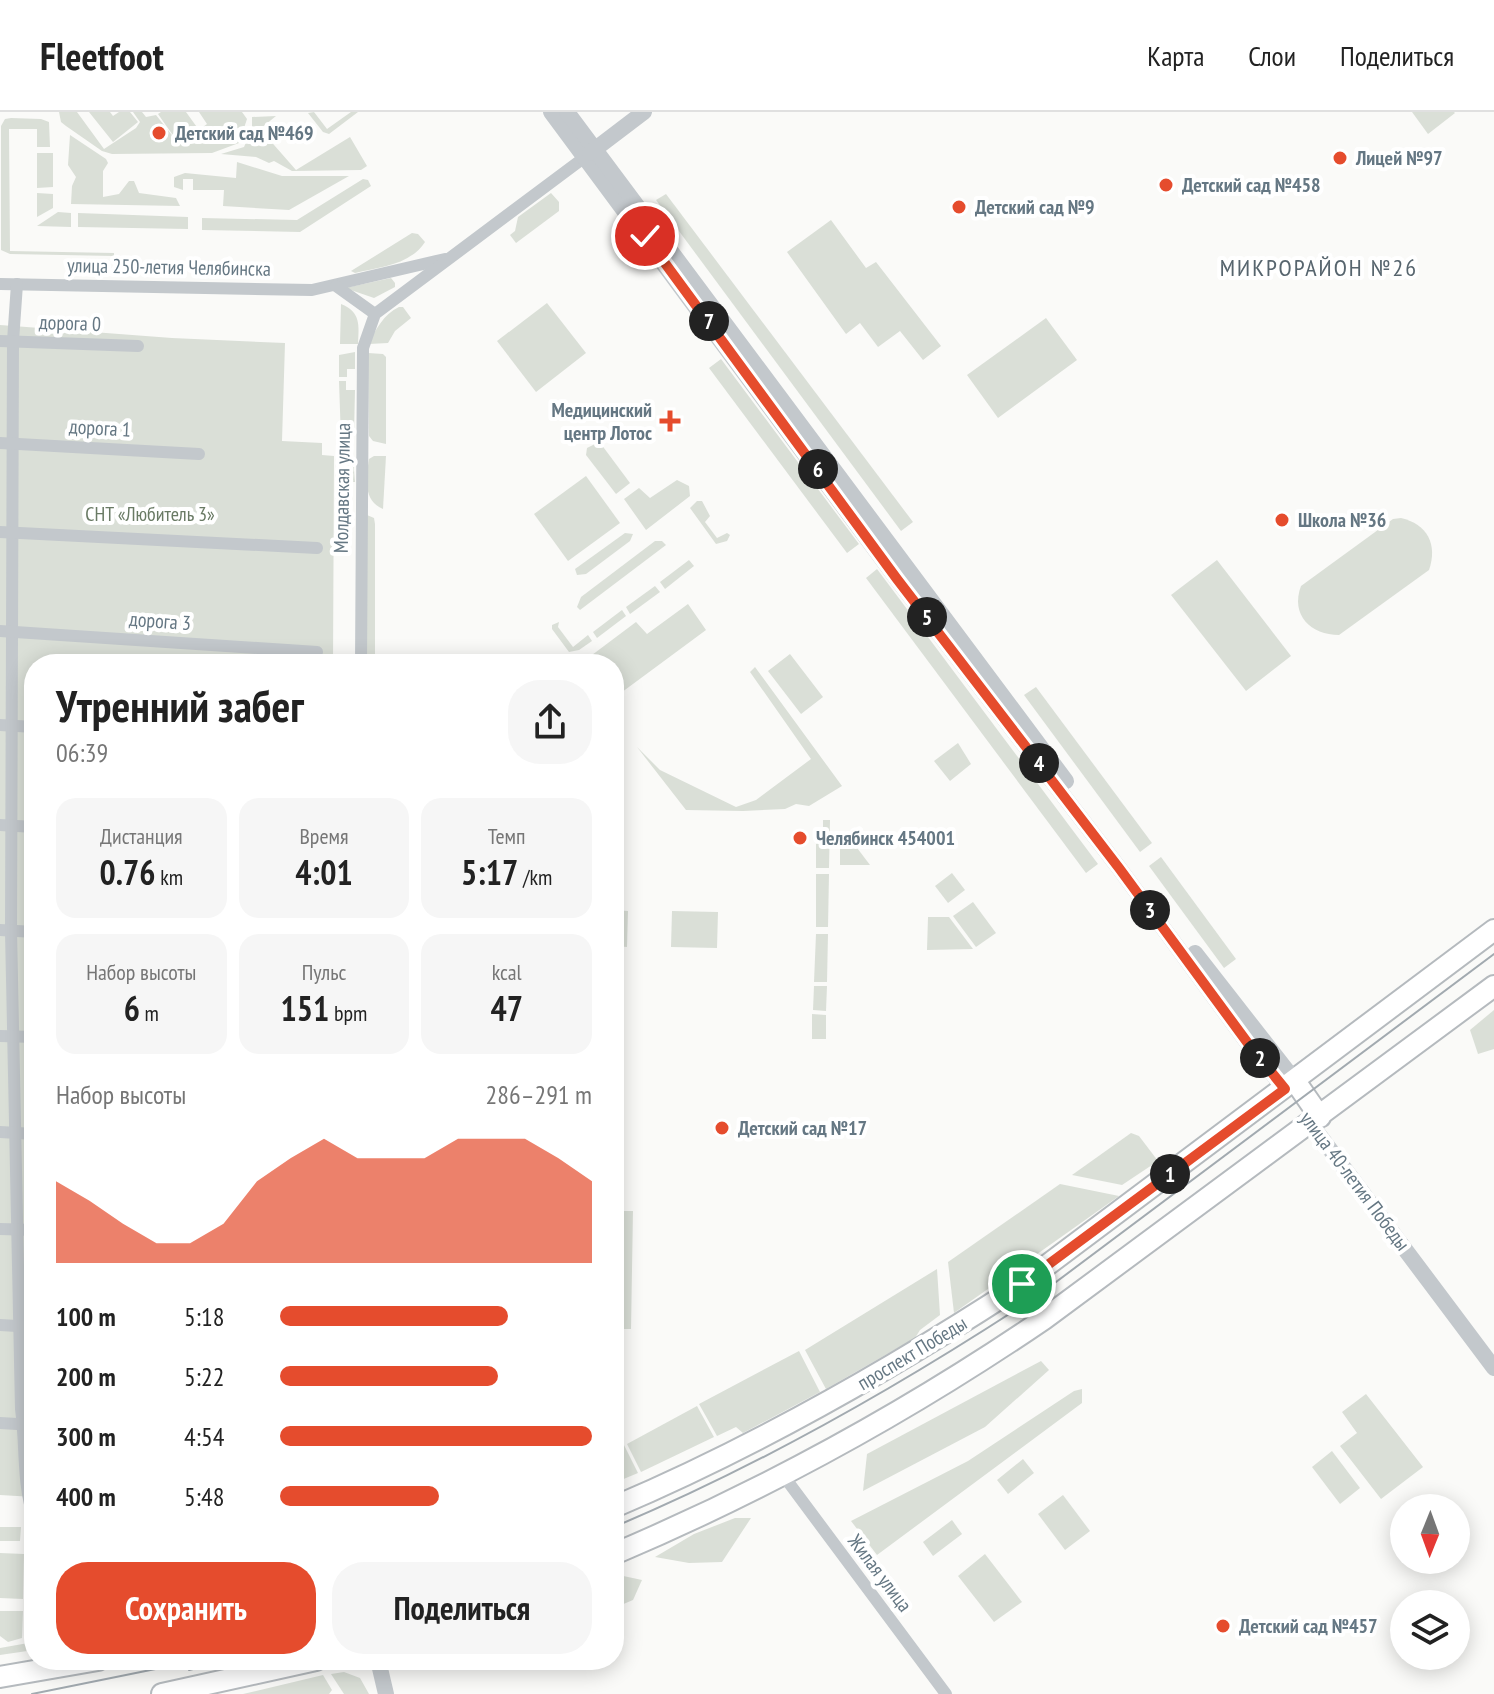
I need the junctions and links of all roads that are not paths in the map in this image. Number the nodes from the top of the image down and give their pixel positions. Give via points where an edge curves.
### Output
1 (551, 112) edge
2 (567, 112) edge
3 (644, 112) edge
4 (590, 153) junction
5 (451, 257) junction
6 (0, 284) edge
7 (17, 284) junction
8 (336, 286) junction
9 (375, 314) junction
10 (7, 341) edge
11 (138, 346) dead end
12 (6, 444) edge
13 (199, 454) dead end
14 (6, 532) edge
15 (317, 548) dead end
16 (6, 631) edge
17 (317, 652) dead end
18 (361, 654) edge
19 (5, 725) edge
20 (6, 826) edge
21 (5, 930) edge
22 (1494, 930) edge
23 (1494, 986) edge
24 (7, 1036) edge
25 (1290, 1085) junction
26 (1316, 1120) junction
27 (0, 1132) edge
28 (15, 1133) junction
29 (24, 1133) edge
30 (0, 1229) edge
31 (15, 1229) junction
32 (24, 1229) edge
33 (0, 1325) edge
34 (19, 1326) junction
35 (24, 1326) edge
36 (1494, 1356) edge
37 (1494, 1368) edge
38 (24, 1376) edge
39 (0, 1423) edge
40 (24, 1425) edge
41 (783, 1475) junction
42 (624, 1502) edge
43 (624, 1549) edge
44 (24, 1669) edge
45 (271, 1670) edge
46 (380, 1670) edge
47 (0, 1677) edge
48 (162, 1694) edge
49 (386, 1694) edge
50 (946, 1694) edge

1 - 4 street, улица 40-летия Победы
2 - 4 street, улица 40-летия Победы
3 - 4 street, улица 250-летия Челябинска
4 - 5 street, улица 250-летия Челябинска
4 - 25 street, улица 40-летия Победы via 1126,869 1247,1042
5 - 8 street, улица 250-летия Челябинска
5 - 9 street, улица 250-летия Челябинска
6 - 7 street, улица 250-летия Челябинска
7 - 8 street, улица 250-летия Челябинска via 312,290
7 - 10 street
8 - 9 street
9 - 18 street, Молдавская улица via 363,348
10 - 11 street, дорога 0
10 - 12 street
12 - 13 street, дорога 1
12 - 14 street
14 - 15 street
14 - 16 street
16 - 17 street, дорога 3
16 - 19 street
19 - 20 street
20 - 21 street
21 - 24 street
22 - 25 main road, проспект Победы
23 - 26 main road, проспект Победы
24 - 28 street
25 - 26 main road, улица 40-летия Победы
25 - 42 main road, проспект Победы via 1022,1284 947,1333 729,1455
26 - 36 street, улица 40-летия Победы
26 - 37 street, улица 40-летия Победы
26 - 41 main road, проспект Победы via 1027,1331
27 - 28 street
28 - 29 street
28 - 31 street
30 - 31 street
31 - 32 street
31 - 34 street
33 - 34 street
34 - 35 street
34 - 38 street
39 - 40 street
41 - 43 main road, проспект Победы
41 - 50 street, Жилая улица
44 - 47 main road
45 - 48 main road
46 - 49 street

